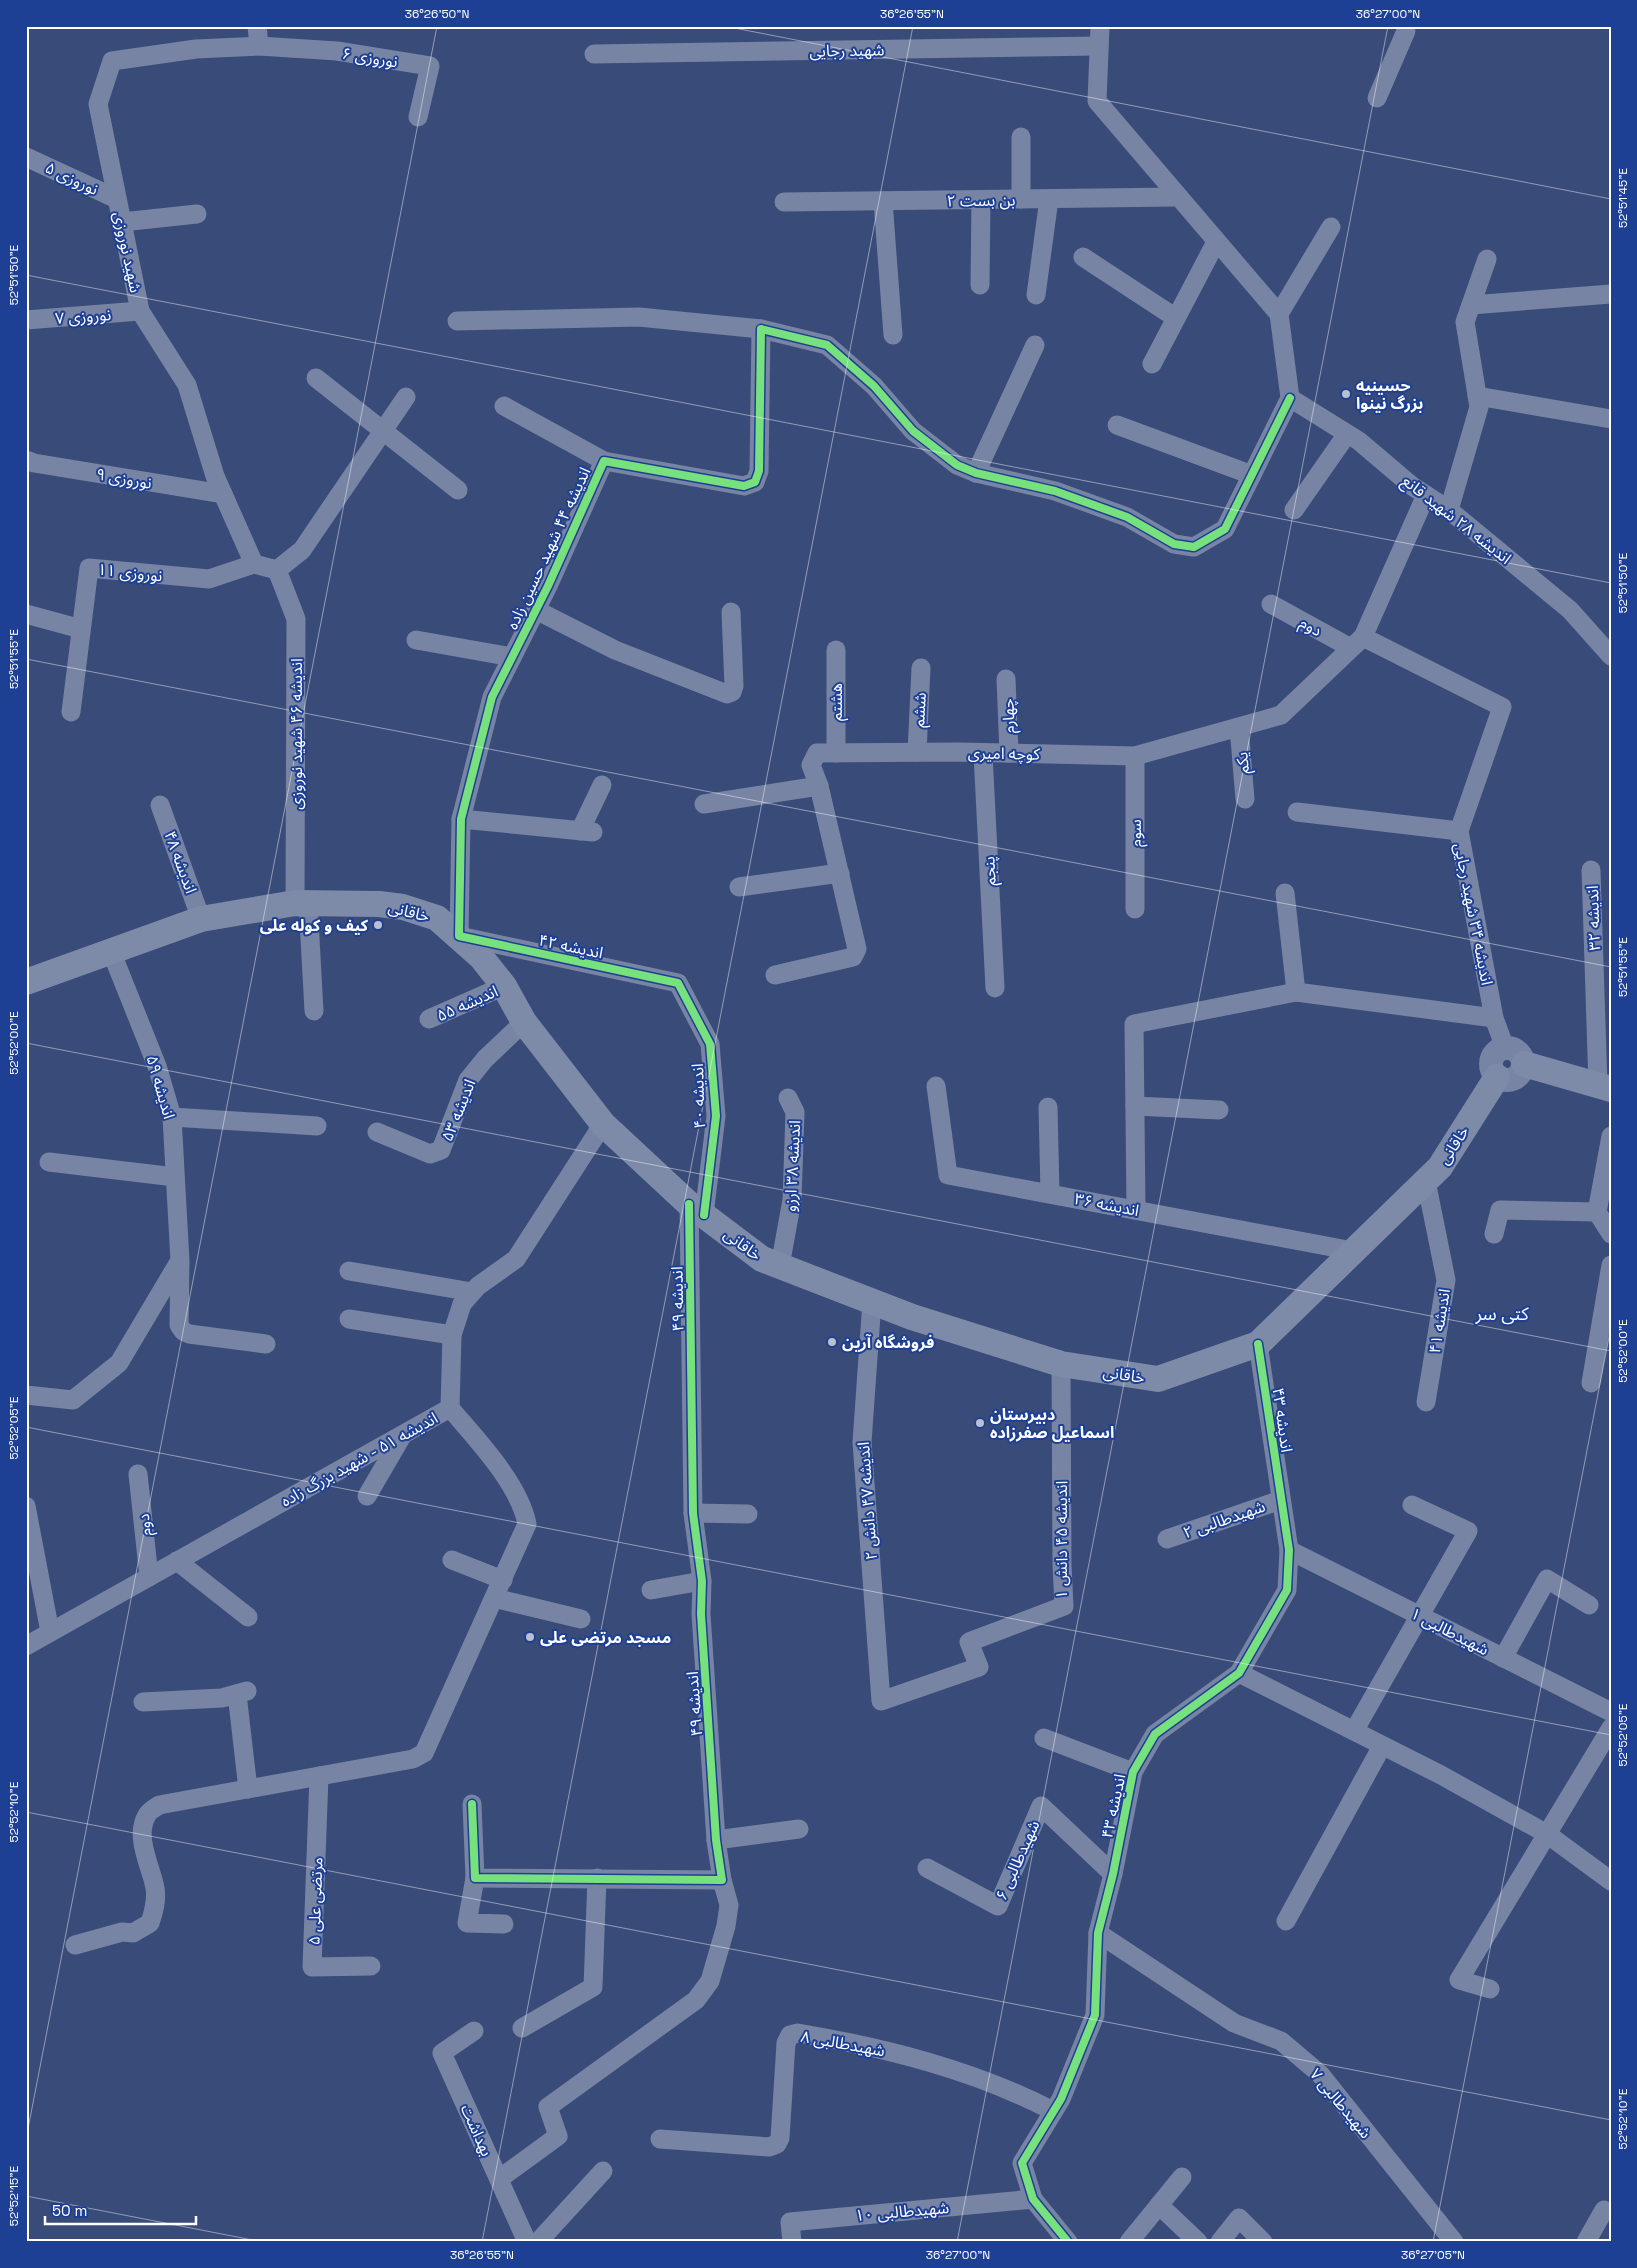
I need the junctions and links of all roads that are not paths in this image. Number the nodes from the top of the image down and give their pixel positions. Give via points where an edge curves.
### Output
1 (257, 26) edge
2 (1100, 26) edge
3 (1410, 28) edge
4 (259, 46) junction
5 (1099, 46) junction
6 (594, 54) dead end
7 (1377, 98) dead end
8 (418, 117) dead end
9 (1021, 137) dead end
10 (26, 157) edge
11 (1177, 197) junction
12 (117, 199) junction
13 (1021, 199) junction
14 (1049, 199) junction
15 (980, 200) junction
16 (883, 201) junction
17 (784, 202) dead end
18 (197, 214) dead end
19 (122, 222) junction
20 (1331, 227) dead end
21 (1216, 242) junction
22 (1083, 257) dead end
23 (1487, 259) dead end
24 (980, 285) dead end
25 (1611, 294) edge
26 (1036, 295) dead end
27 (1471, 305) junction
28 (140, 311) junction
29 (1279, 314) junction
30 (1176, 318) junction
31 (26, 320) edge
32 (457, 321) dead end
33 (761, 329) junction
34 (892, 335) dead end
35 (1036, 345) dead end
36 (1152, 364) dead end
37 (316, 378) dead end
38 (1477, 396) junction
39 (406, 397) dead end
40 (1290, 398) junction
41 (504, 406) dead end
42 (1611, 419) edge
43 (1117, 425) dead end
44 (382, 432) junction
45 (1347, 434) junction
46 (26, 460) edge
47 (604, 461) junction
48 (976, 474) junction
49 (1252, 475) junction
50 (458, 490) dead end
51 (223, 494) junction
52 (1426, 495) junction
53 (1294, 510) dead end
54 (1450, 510) junction
55 (254, 564) junction
56 (277, 570) junction
57 (1271, 604) dead end
58 (536, 610) junction
59 (731, 612) dead end
60 (26, 614) edge
61 (81, 629) junction
62 (416, 640) dead end
63 (1357, 643) junction
64 (836, 650) dead end
65 (1611, 656) edge
66 (512, 657) junction
67 (921, 668) dead end
68 (1006, 679) dead end
69 (72, 712) dead end
70 (1239, 727) junction
71 (916, 752) junction
72 (836, 753) junction
73 (1009, 753) junction
74 (983, 754) junction
75 (1135, 756) junction
76 (602, 785) dead end
77 (819, 786) junction
78 (1245, 799) dead end
79 (704, 804) dead end
80 (160, 805) dead end
81 (1297, 812) dead end
82 (461, 819) junction
83 (1459, 831) junction
84 (1591, 870) dead end
85 (840, 873) junction
86 (740, 887) dead end
87 (1285, 893) dead end
88 (302, 902) junction
89 (1135, 909) dead end
90 (201, 919) junction
91 (459, 936) junction
92 (111, 951) junction
93 (775, 975) dead end
94 (26, 982) edge
95 (678, 983) joint
96 (504, 986) junction
97 (995, 988) dead end
98 (1296, 992) junction
99 (314, 1011) dead end
100 (1494, 1018) junction
101 (430, 1019) dead end
102 (524, 1022) junction
103 (1514, 1056) junction
104 (1497, 1077) joint
105 (936, 1086) dead end
106 (1604, 1088) edge
107 (788, 1098) dead end
108 (1135, 1106) junction
109 (1048, 1107) dead end
110 (1219, 1110) dead end
111 (172, 1118) junction
112 (603, 1124) junction
113 (317, 1126) dead end
114 (377, 1132) dead end
115 (1611, 1136) edge
116 (49, 1162) dead end
117 (175, 1177) junction
118 (1426, 1181) junction
119 (1050, 1193) junction
120 (697, 1209) junction
121 (1136, 1209) junction
122 (1597, 1212) junction
123 (1494, 1234) dead end
124 (1611, 1234) edge
125 (1353, 1251) junction
126 (180, 1261) junction
127 (1611, 1265) edge
128 (780, 1266) junction
129 (349, 1271) dead end
130 (472, 1292) junction
131 (872, 1302) junction
132 (1608, 1302) edge
133 (349, 1319) dead end
134 (452, 1335) junction
135 (266, 1344) dead end
136 (1258, 1344) junction
137 (1061, 1364) junction
138 (1591, 1383) dead end
139 (26, 1395) edge
140 (1426, 1402) dead end
141 (450, 1408) junction
142 (402, 1434) junction
143 (138, 1474) dead end
144 (367, 1496) dead end
145 (1281, 1500) junction
146 (26, 1506) edge
147 (1412, 1506) dead end
148 (694, 1513) junction
149 (748, 1514) dead end
150 (1167, 1539) dead end
151 (1289, 1550) junction
152 (452, 1560) dead end
153 (177, 1561) junction
154 (149, 1577) junction
155 (503, 1580) junction
156 (702, 1582) junction
157 (651, 1590) dead end
158 (494, 1598) junction
159 (1590, 1605) dead end
160 (1420, 1616) junction
161 (248, 1617) dead end
162 (581, 1618) dead end
163 (50, 1632) junction
164 (26, 1646) edge
165 (1503, 1658) junction
166 (1239, 1672) junction
167 (881, 1701) joint
168 (143, 1702) dead end
169 (1611, 1712) edge
170 (1611, 1728) edge
171 (1354, 1731) junction
172 (1044, 1738) dead end
173 (1382, 1746) junction
174 (1133, 1772) junction
175 (319, 1776) junction
176 (248, 1789) junction
177 (472, 1804) dead end
178 (799, 1829) dead end
179 (1547, 1834) junction
180 (716, 1840) junction
181 (927, 1868) dead end
182 (1113, 1874) junction
183 (474, 1878) junction
184 (598, 1878) junction
185 (722, 1880) junction
186 (1611, 1881) edge
187 (1286, 1921) dead end
188 (504, 1924) dead end
189 (1098, 1934) junction
190 (75, 1945) dead end
191 (371, 1966) dead end
192 (1490, 1989) dead end
193 (522, 2028) dead end
194 (474, 2031) dead end
195 (1053, 2111) junction
196 (660, 2139) dead end
197 (603, 2171) dead end
198 (1182, 2177) dead end
199 (499, 2179) junction
200 (1033, 2199) junction
201 (1159, 2205) junction
202 (1604, 2210) dead end
203 (527, 2242) edge
204 (538, 2242) edge
205 (792, 2242) edge
206 (1068, 2242) edge
207 (1129, 2242) edge
208 (1198, 2242) edge
209 (1220, 2242) edge
210 (1263, 2242) edge
211 (1454, 2242) edge
212 (1586, 2242) edge

1 - 4 street
2 - 5 street
3 - 7 street
4 - 8 street, نوروزی ۶ via 337,51 430,66
4 - 12 street, شهید نوروزی via 196,49 112,61 98,104
5 - 6 street, شهید رجایی
5 - 11 street via 1097,100
9 - 13 street
10 - 12 street, نوروزی ۵
11 - 14 street, بن بست ۲
11 - 21 street
12 - 19 street, شهید نوروزی
13 - 14 street, بن بست ۲
13 - 15 street, بن بست ۲
14 - 26 street
15 - 16 street, بن بست ۲
15 - 24 street
16 - 17 street, بن بست ۲
16 - 34 street
18 - 19 street
19 - 28 street, شهید نوروزی
20 - 29 street
21 - 29 street
21 - 30 street
22 - 30 street
23 - 27 street
25 - 27 street
27 - 38 street via 1464,322
28 - 31 street, نوروزی ۷
28 - 51 street, شهید نوروزی via 188,385
29 - 40 street
30 - 36 street
32 - 33 street via 639,317
33 - 47 street, اندیشه ۴۴ شهید حسین زاده via 759,472 755,482 744,486
33 - 48 street via 827,345 874,386 913,431 957,465
35 - 48 street
37 - 44 street
38 - 42 street
38 - 54 street via 1479,407
39 - 44 street
40 - 45 street, اندیشه ۲۸ شهید قانع
40 - 49 street
41 - 47 street
43 - 49 street
44 - 50 street
44 - 56 street via 302,550
45 - 52 street, اندیشه ۲۸ شهید قانع
45 - 53 street
46 - 51 street, نوروزی ۹
47 - 58 street, اندیشه ۴۴ شهید حسین زاده
48 - 49 street via 1056,491 1127,517 1174,544 1194,547 1225,529
51 - 55 street, شهید نوروزی
52 - 54 street, اندیشه ۲۸ شهید قانع
52 - 63 street
54 - 65 street, اندیشه ۲۸ شهید قانع via 1570,610
55 - 56 street
55 - 61 street, نوروزی ۱۱ via 209,579 89,568
56 - 88 street, اندیشه ۴۶ شهید نوروزی via 296,619
57 - 63 street, دوم
58 - 59 street via 615,650 727,694 734,686
58 - 66 street, اندیشه ۴۴ شهید حسین زاده
60 - 61 street
61 - 69 street, نوروزی ۱۱
62 - 66 street
63 - 70 street, کوچه امیری via 1281,715
63 - 83 street, اندیشه ۳۴ شهید رجایی via 1502,707
64 - 72 street, هشتم
66 - 82 street, اندیشه ۴۴ شهید حسین زاده via 492,697
67 - 71 street, ششم
68 - 73 street, چهارم
70 - 75 street, کوچه امیری
70 - 78 street, یکم
71 - 72 street, کوچه امیری
71 - 74 street, کوچه امیری
72 - 77 street, کوچه امیری via 817,753 813,758 811,765
73 - 74 street, کوچه امیری
73 - 75 street, کوچه امیری
74 - 97 street, پنجم
75 - 89 street, سوم
76 - 82 street via 587,831
77 - 79 street
77 - 85 street, کوچه امیری
80 - 90 street, اندیشه ۴۸
81 - 83 street
82 - 91 street, اندیشه ۴۴ شهید حسین زاده
83 - 100 street, اندیشه ۳۴ شهید رجایی
84 - 106 street, اندیشه ۳۲
85 - 86 street
85 - 93 street, کوچه امیری via 856,954
87 - 98 street
88 - 90 main road, خاقانی
88 - 91 main road, خاقانی via 403,907 437,918
88 - 99 street, اندیشه ۴۶ شهید نوروزی
90 - 92 main road, خاقانی
91 - 95 street, اندیشه ۴۲
91 - 96 main road, خاقانی
92 - 94 main road, خاقانی
92 - 111 street, اندیشه ۵۹ via 157,1066
95 - 120 street, اندیشه ۴۰ via 710,1044 716,1116
96 - 101 street, اندیشه ۵۵
96 - 102 main road, خاقانی
98 - 100 street
98 - 108 street via 1134,1024
100 - 103 street, اندیشه ۳۴ شهید رجایی
102 - 112 main road, خاقانی
102 - 114 street, اندیشه ۵۳ via 468,1080 441,1150 430,1154
103 - 104 street via 1521,1073 1515,1079
103 - 106 main road
104 - 118 main road, خاقانی via 1440,1167
105 - 119 street, اندیشه ۳۶ via 948,1175
107 - 128 street, اندیشه ۳۸ ارزو via 795,1112 792,1200
108 - 110 street
108 - 121 street
109 - 119 street
111 - 113 street
111 - 117 street, اندیشه ۵۹
112 - 120 main road, خاقانی
112 - 130 street, اندیشه ۵۱ - شهید بزرگ زاده via 516,1259
115 - 122 street
116 - 117 street
117 - 126 street, اندیشه ۵۹
118 - 125 main road, خاقانی
118 - 140 street, اندیشه ۴۱ via 1446,1280
119 - 121 street, اندیشه ۳۶
120 - 128 main road, خاقانی via 762,1259
120 - 148 street, اندیشه ۴۹
121 - 125 street, اندیشه ۳۶
122 - 123 street via 1500,1210
122 - 124 street
125 - 136 main road, خاقانی
126 - 135 street, اندیشه ۵۹ via 179,1325 182,1332
126 - 139 street via 119,1363 73,1400
127 - 132 street
128 - 131 main road, خاقانی
129 - 130 street
130 - 134 street, اندیشه ۵۱ - شهید بزرگ زاده via 462,1304
131 - 137 main road, خاقانی
131 - 167 street, اندیشه ۴۷ دانش ۲ via 862,1442
132 - 138 street
133 - 134 street
134 - 141 street, اندیشه ۵۱ - شهید بزرگ زاده
136 - 137 main road, خاقانی via 1158,1379
136 - 145 street, اندیشه ۴۳
137 - 167 street, اندیشه ۴۵ دانش ۱ via 1064,1606 969,1642 979,1668
141 - 142 street, اندیشه ۵۱ - شهید بزرگ زاده
141 - 155 street via 500,1468 524,1511 527,1524
142 - 144 street
142 - 153 street, اندیشه ۵۱ - شهید بزرگ زاده
143 - 154 street, دوم
145 - 150 street, شهیدطالبی ۲
145 - 151 street, اندیشه ۴۳
146 - 163 street
147 - 160 street via 1468,1531
148 - 149 street
148 - 156 street, اندیشه ۴۹
151 - 160 street, شهیدطالبی ۱
151 - 166 street, اندیشه ۴۳ via 1287,1590
152 - 155 street
153 - 154 street, اندیشه ۵۱ - شهید بزرگ زاده
153 - 161 street
154 - 163 street, اندیشه ۵۱ - شهید بزرگ زاده
155 - 158 street
156 - 157 street
156 - 180 street, اندیشه ۴۹ via 701,1614
158 - 162 street
158 - 175 street via 424,1753 413,1759
159 - 165 street via 1547,1579
160 - 165 street, شهیدطالبی ۱
160 - 171 street
163 - 164 street, اندیشه ۵۱ - شهید بزرگ زاده
165 - 169 street, شهیدطالبی ۱
166 - 171 street
166 - 174 street, اندیشه ۴۳ via 1155,1734
168 - 176 street via 222,1698 242,1692
170 - 179 street
171 - 173 street
172 - 174 street
173 - 179 street
173 - 187 street
174 - 182 street, اندیشه ۴۳
175 - 176 street
175 - 191 street, مرتضی علی ۵ via 312,1967
176 - 190 street via 159,1805 147,1814 143,1829 146,1860 155,1889 155,1907 150,1923 133,1933 122,1932
177 - 183 street
178 - 180 street
179 - 186 street
179 - 192 street via 1459,1980
180 - 185 street, اندیشه ۴۹
181 - 182 street, شهیدطالبی ۶ via 998,1906 1041,1806
182 - 189 street, اندیشه ۴۳
183 - 184 street
183 - 188 street via 467,1923
184 - 185 street
184 - 193 street via 593,1987
185 - 199 street, اندیشه ۴۹ via 729,1905 726,1926 710,1981 704,1990 696,2000 548,2107 558,2136
189 - 195 street, اندیشه ۴۳ via 1095,2015
189 - 211 street, شهیدطالبی ۷ via 1234,2024 1281,2041 1320,2074
194 - 199 street, بهداشت via 442,2053
195 - 196 street, شهیدطالبی ۸ via 1016,2092 926,2062 865,2044 798,2033 790,2035 786,2043 777,2144 770,2147
195 - 200 street, اندیشه ۴۳ via 1022,2163
197 - 204 street
198 - 201 street
199 - 203 street, بهداشت
200 - 205 street, شهیدطالبی ۱۰ via 790,2222
200 - 206 street, اندیشه ۴۳
201 - 207 street
201 - 208 street
202 - 212 street
209 - 210 street via 1239,2218

